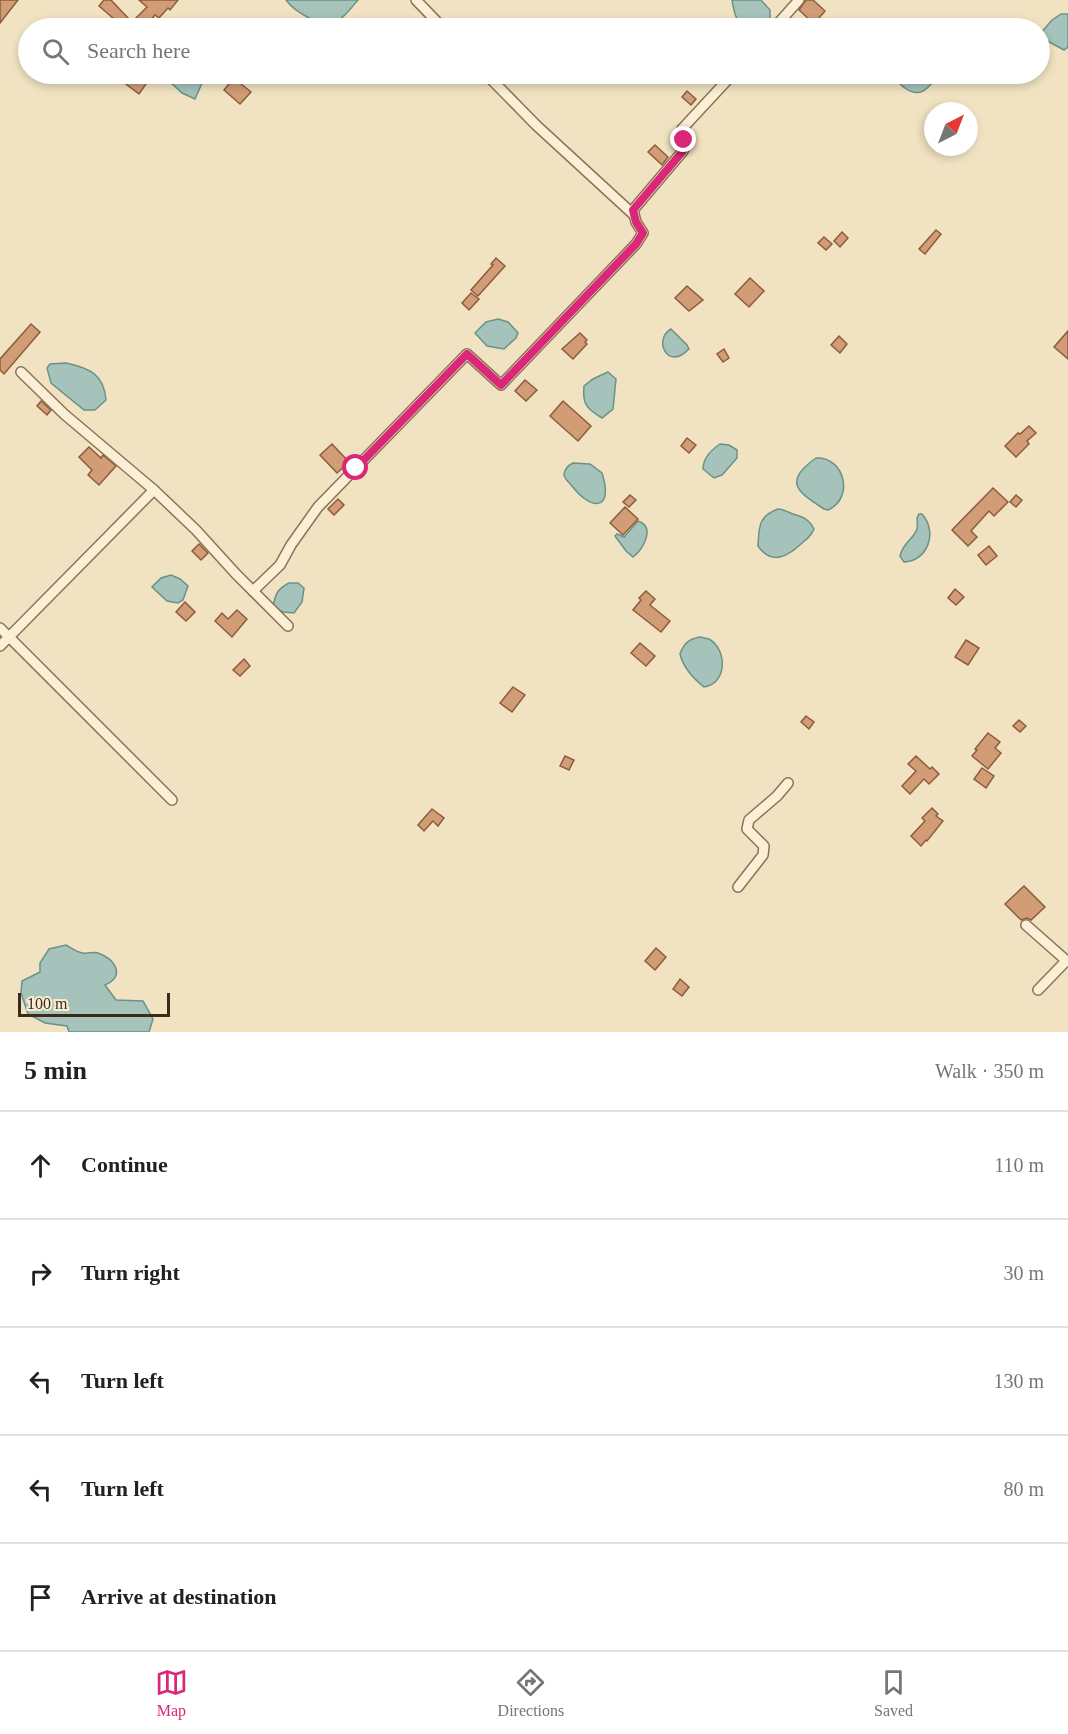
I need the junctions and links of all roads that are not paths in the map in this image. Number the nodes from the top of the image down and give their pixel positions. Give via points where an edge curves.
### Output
1 (417, 0) edge
2 (799, 0) edge
3 (434, 18) edge
4 (783, 18) edge
5 (496, 84) edge
6 (724, 84) edge
7 (634, 215) junction
8 (21, 372) dead end
9 (154, 490) junction
10 (253, 591) junction
11 (288, 626) dead end
12 (0, 628) edge
13 (9, 637) junction
14 (0, 646) edge
15 (788, 783) dead end
16 (171, 800) dead end
17 (738, 886) dead end
18 (1026, 925) dead end
19 (1067, 961) edge
20 (1038, 990) dead end

1 - 3 street
2 - 4 street
5 - 7 street
6 - 7 street via 682,129 685,148 633,210
7 - 10 street via 643,233 636,244 501,385 467,354 318,507 280,565
8 - 9 street
9 - 10 street
9 - 13 street
10 - 11 street
12 - 13 street
13 - 14 street
13 - 16 street
15 - 17 street via 748,820 747,829 764,846 763,855
18 - 19 street
19 - 20 street

